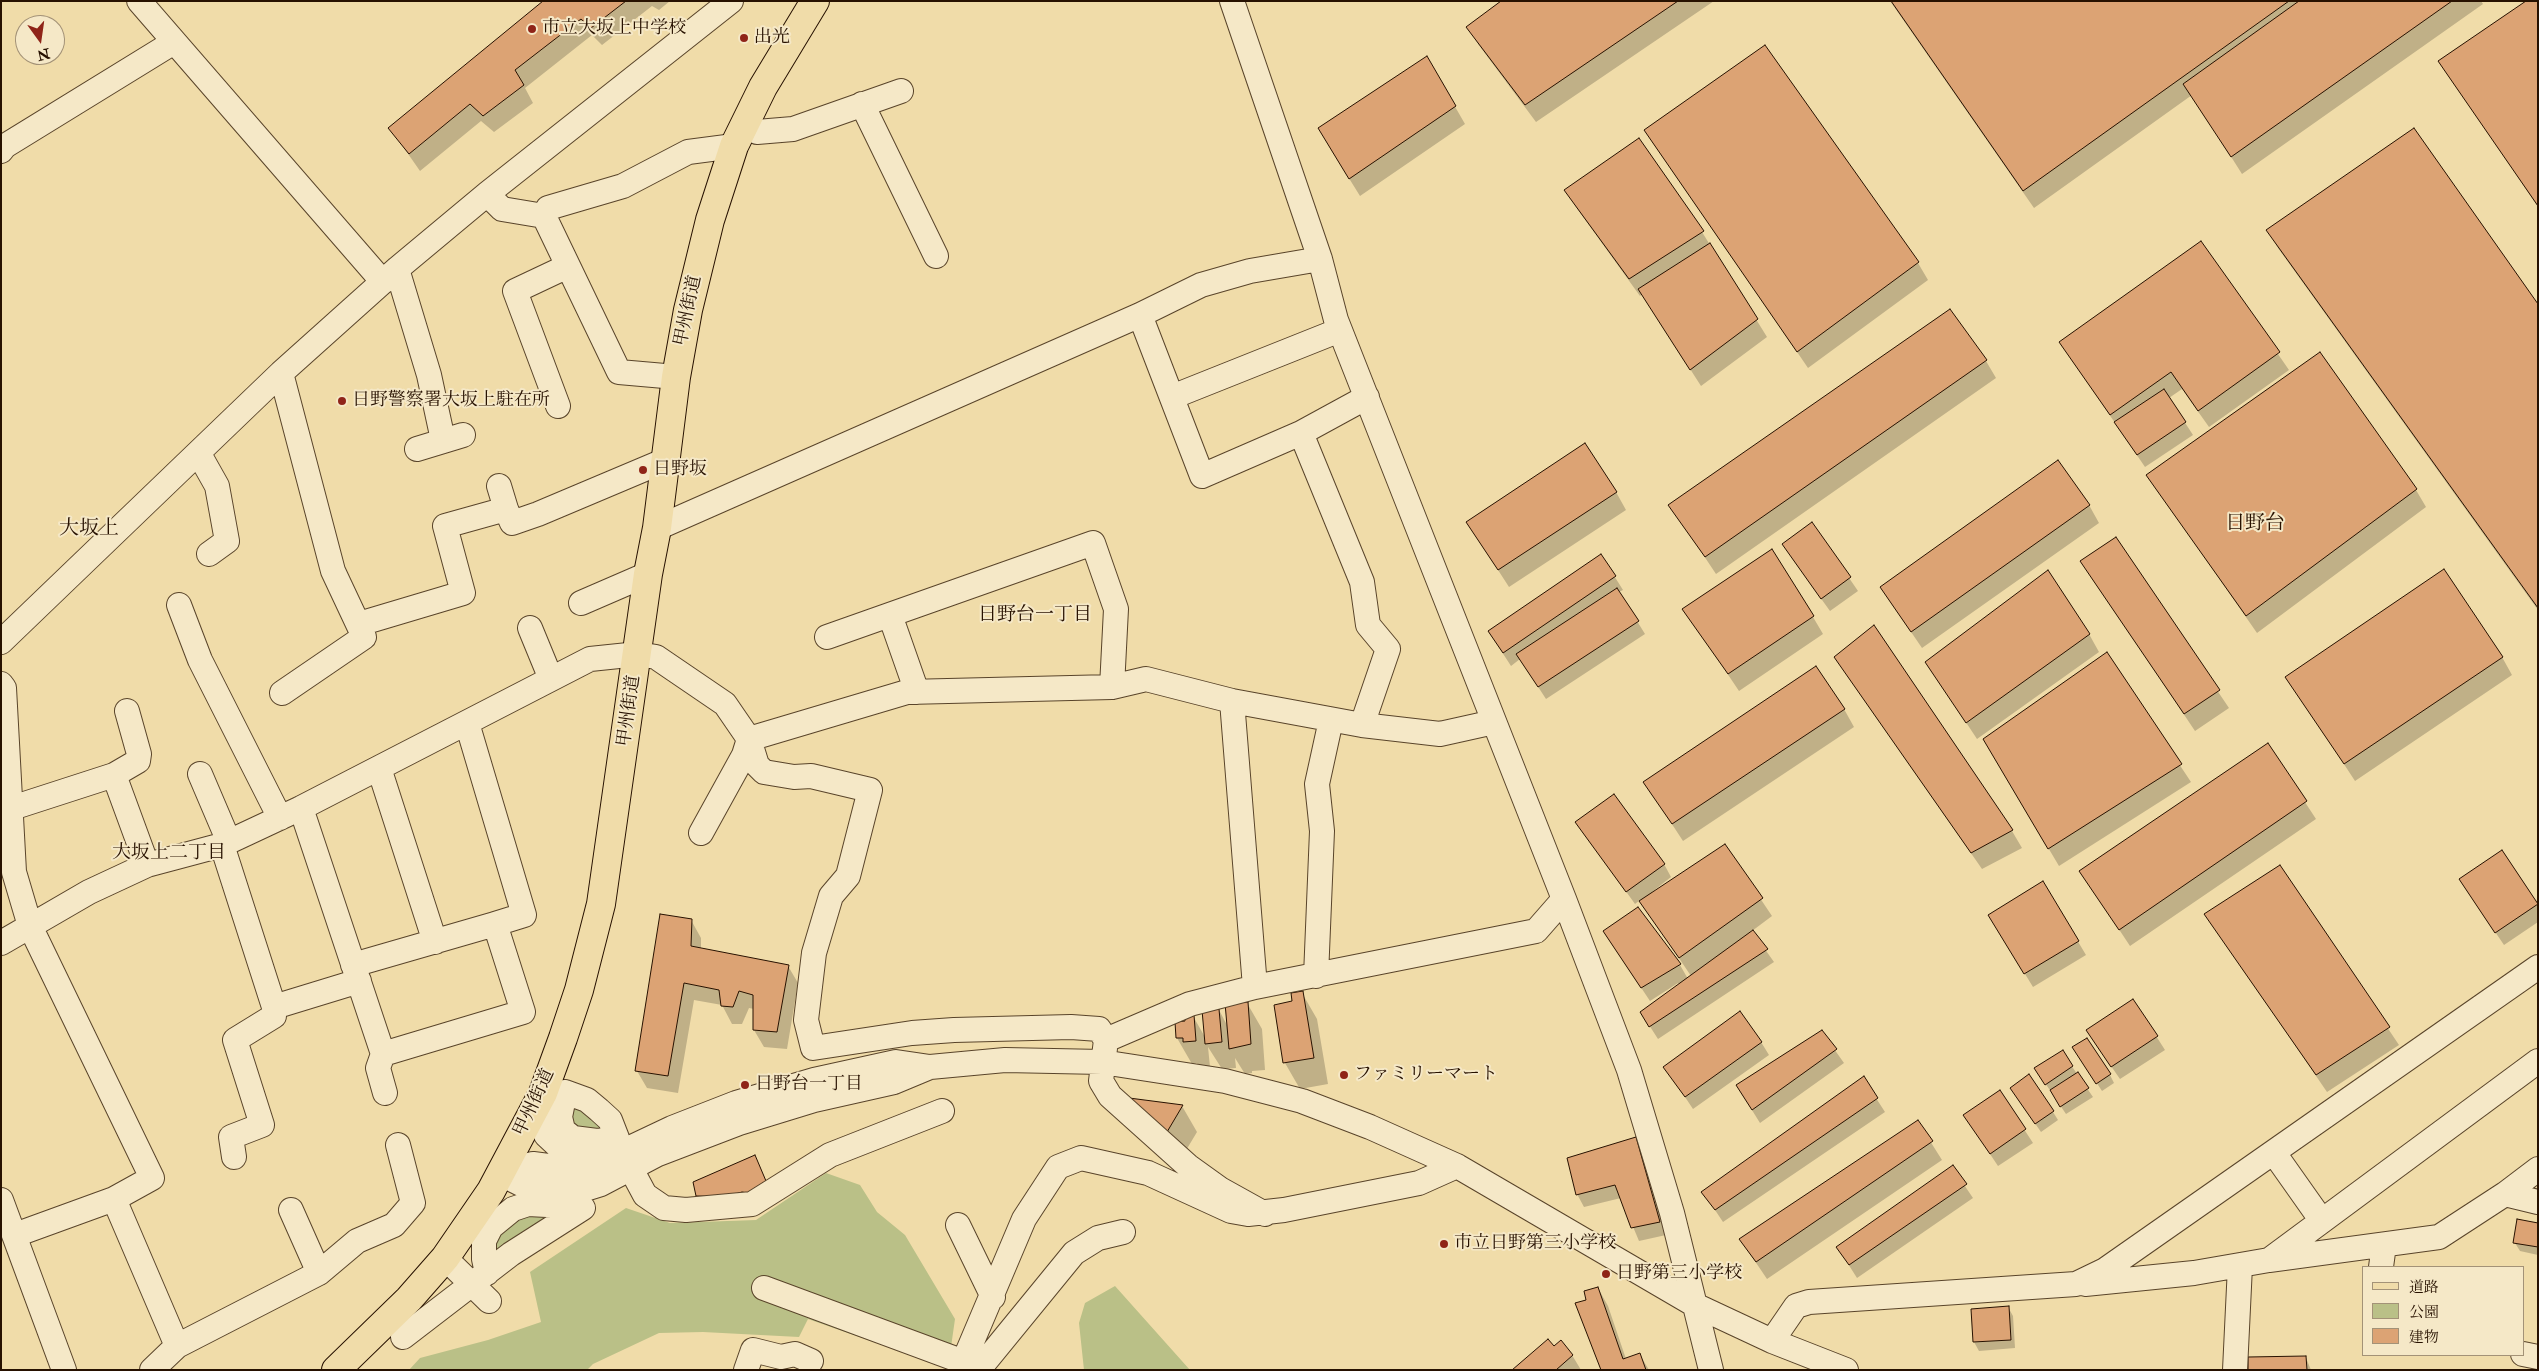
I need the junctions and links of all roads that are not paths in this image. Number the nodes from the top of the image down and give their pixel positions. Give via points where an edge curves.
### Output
1 (139, 1) edge
2 (731, 1) edge
3 (814, 1) edge
4 (1232, 1) edge
5 (174, 42) junction
6 (901, 91) dead end
7 (862, 104) junction
8 (739, 136) junction
9 (1, 151) edge
10 (487, 194) junction
11 (544, 216) junction
12 (936, 256) dead end
13 (1320, 259) junction
14 (568, 266) junction
15 (390, 275) junction
16 (1140, 315) junction
17 (1340, 330) junction
18 (282, 373) junction
19 (676, 377) junction
20 (1172, 397) junction
21 (1367, 398) junction
22 (559, 406) dead end
23 (1301, 433) junction
24 (417, 449) dead end
25 (199, 454) junction
26 (666, 460) junction
27 (499, 486) dead end
28 (506, 509) junction
29 (658, 528) junction
30 (209, 554) dead end
31 (648, 574) junction
32 (581, 603) dead end
33 (180, 605) dead end
34 (890, 615) junction
35 (359, 624) junction
36 (530, 628) dead end
37 (827, 637) dead end
38 (1, 642) edge
39 (638, 654) junction
40 (551, 679) junction
41 (1, 684) edge
42 (1112, 687) junction
43 (918, 692) junction
44 (282, 693) dead end
45 (1232, 701) junction
46 (127, 710) dead end
47 (1330, 720) junction
48 (1494, 722) junction
49 (467, 723) junction
50 (1362, 725) junction
51 (749, 739) junction
52 (379, 768) junction
53 (200, 774) dead end
54 (114, 775) junction
55 (8, 795) edge
56 (301, 808) junction
57 (280, 818) junction
58 (701, 833) dead end
59 (225, 843) junction
60 (147, 866) junction
61 (1564, 900) junction
62 (496, 924) junction
63 (30, 926) junction
64 (1, 942) edge
65 (436, 942) junction
66 (2538, 967) edge
67 (356, 973) junction
68 (1316, 976) junction
69 (1255, 987) junction
70 (274, 1006) junction
71 (1104, 1051) junction
72 (383, 1054) junction
73 (2538, 1061) edge
74 (543, 1092) junction
75 (384, 1093) dead end
76 (942, 1112) dead end
77 (398, 1145) dead end
78 (2274, 1152) junction
79 (623, 1153) junction
80 (234, 1157) dead end
81 (1457, 1166) junction
82 (2538, 1169) edge
83 (503, 1171) junction
84 (2505, 1194) junction
85 (114, 1199) junction
86 (1, 1200) edge
87 (2538, 1202) edge
88 (291, 1210) dead end
89 (1265, 1214) junction
90 (2322, 1221) junction
91 (958, 1225) dead end
92 (1123, 1232) dead end
93 (15, 1236) junction
94 (2382, 1256) edge
95 (445, 1258) junction
96 (2269, 1260) junction
97 (2240, 1266) junction
98 (319, 1273) junction
99 (479, 1279) junction
100 (2076, 1284) junction
101 (764, 1288) dead end
102 (992, 1297) junction
103 (489, 1301) dead end
104 (1695, 1305) junction
105 (403, 1337) dead end
106 (1772, 1341) junction
107 (177, 1346) junction
108 (2524, 1354) edge
109 (2538, 1357) edge
110 (811, 1361) dead end
111 (961, 1366) edge
112 (64, 1370) edge
113 (152, 1370) edge
114 (336, 1370) edge
115 (746, 1370) edge
116 (1711, 1370) edge
117 (1846, 1370) edge
118 (2235, 1370) edge

1 - 5 street
2 - 10 street
3 - 8 main road, 甲州街道 via 762,87
4 - 13 street
5 - 9 street
5 - 15 street
6 - 7 street
7 - 8 street via 793,129
7 - 12 street
8 - 11 street via 688,152 623,186 548,208
8 - 19 main road, 甲州街道 via 701,254
10 - 11 street via 502,209
10 - 15 street
11 - 14 street
13 - 16 street via 1250,271 1201,284
13 - 17 street
14 - 19 street via 619,372
14 - 22 street via 515,291
15 - 18 street
15 - 24 street via 453,437
16 - 20 street
16 - 29 street
17 - 20 street
17 - 21 street
18 - 25 street
18 - 35 street via 333,571
19 - 26 main road, 甲州街道
20 - 23 street via 1202,476
21 - 23 street
21 - 48 street
23 - 50 street via 1362,582 1368,624 1388,649
25 - 30 street via 217,486 227,541
25 - 38 street
26 - 28 street via 512,523
26 - 29 main road, 甲州街道
27 - 28 street
28 - 35 street via 445,526 463,593
29 - 31 main road, 甲州街道
31 - 32 street
31 - 39 main road, 甲州街道
33 - 57 street via 200,660
34 - 37 street
34 - 42 street via 1094,543 1116,609
34 - 43 street
35 - 44 street via 364,637
36 - 40 street
39 - 40 street via 590,660
39 - 51 street via 656,657 725,704
39 - 74 main road, 甲州街道 via 601,904 579,990
40 - 49 street
41 - 55 street via 4,688
42 - 43 street
42 - 45 street via 1146,679
43 - 51 street via 908,692
45 - 47 street
45 - 69 street
46 - 54 street via 138,761
47 - 50 street
47 - 68 street via 1317,784 1322,831
48 - 50 street via 1440,734
48 - 61 street
49 - 52 street
49 - 62 street via 524,915
51 - 58 street via 744,755
51 - 71 street via 757,765 764,772 811,776 870,790 848,876 831,896 814,953 806,1020 813,1048 912,1033 1003,1027 1099,1029
52 - 56 street
52 - 65 street
53 - 59 street
54 - 55 street
54 - 60 street
55 - 63 street via 14,872
56 - 57 street
56 - 67 street
57 - 59 street
59 - 60 street
59 - 70 street
60 - 63 street via 89,892
61 - 68 street via 1536,931
61 - 104 street via 1629,1070 1672,1213
62 - 65 street
62 - 72 street via 523,1012
63 - 64 street
63 - 85 street via 152,1178
65 - 67 street
66 - 78 street
67 - 70 street
67 - 72 street
68 - 69 street
69 - 71 street via 1190,1004
70 - 80 street via 274,1016 235,1040 262,1125 231,1137
71 - 79 street via 930,1067 896,1062 736,1102 672,1128
71 - 81 street via 1302,1101 1371,1127
71 - 89 street via 1101,1081 1110,1096 1151,1135 1220,1189
72 - 75 street via 378,1068
73 - 90 street
74 - 79 street via 542,1116 546,1135 561,1149 578,1156 598,1158
74 - 83 main road, 甲州街道
76 - 79 street via 830,1155 752,1204 686,1210 664,1208 645,1195
77 - 98 street via 413,1203 394,1225 357,1241
78 - 90 street
78 - 100 street via 2105,1270
79 - 83 street via 571,1169 533,1164
81 - 89 street via 1419,1183
81 - 104 street
82 - 84 street
83 - 95 main road, 甲州街道
84 - 87 street
84 - 94 street via 2439,1236
85 - 93 street
85 - 107 street
86 - 93 street
88 - 98 street
89 - 102 street via 1231,1211 1148,1173 1081,1158 1058,1167 1024,1219
90 - 96 street
91 - 102 street
92 - 111 street via 1098,1238 1074,1253 980,1368
93 - 112 street
94 - 96 street
95 - 99 street
95 - 114 main road, 甲州街道 via 409,1299
96 - 97 street
97 - 100 street
97 - 118 street
98 - 107 street
99 - 103 street
99 - 105 street
100 - 106 street via 1809,1302 1796,1306
101 - 111 street
102 - 111 street
104 - 106 street
104 - 116 street
106 - 117 street
107 - 113 street
108 - 109 street
110 - 115 street via 795,1354 781,1357 753,1350

